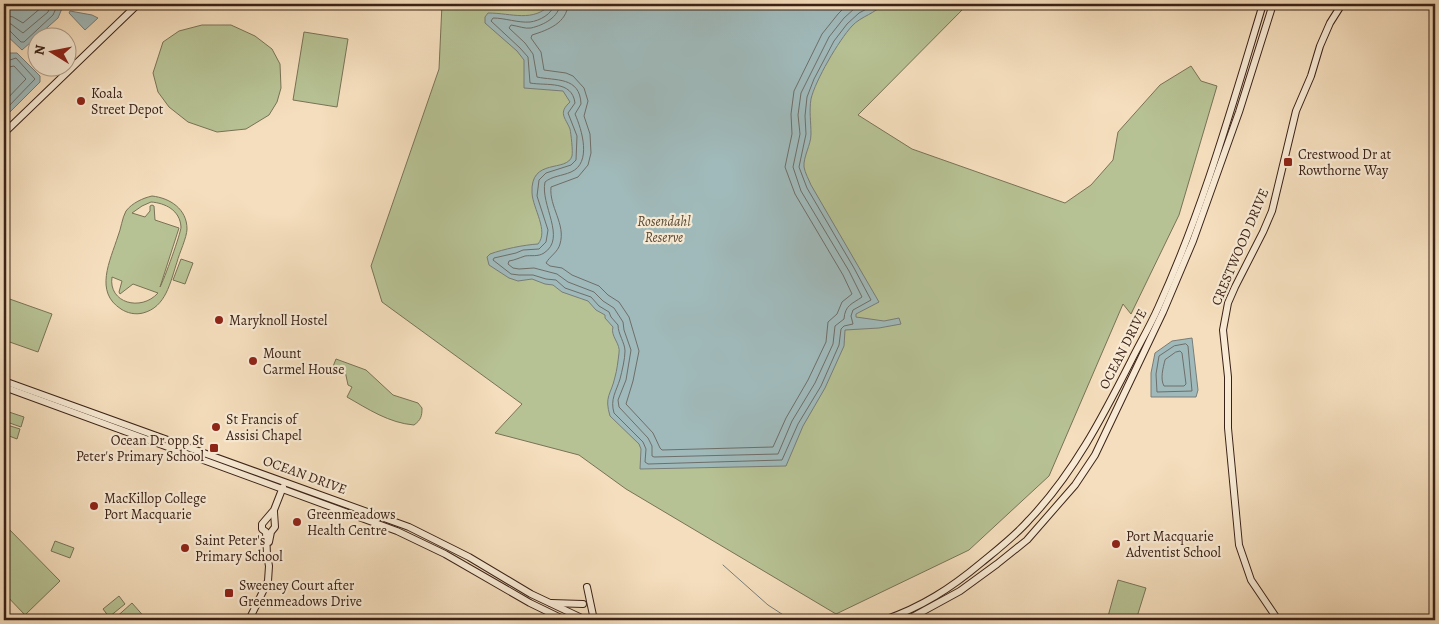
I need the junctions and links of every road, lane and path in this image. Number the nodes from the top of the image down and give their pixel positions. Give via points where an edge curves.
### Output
1 (138, 4) edge
2 (1263, 4) edge
3 (1273, 4) edge
4 (1342, 4) edge
5 (4, 133) edge
6 (4, 382) edge
7 (4, 387) edge
8 (285, 481) junction
9 (1060, 484) junction
10 (282, 489) junction
11 (1069, 493) junction
12 (271, 520) junction
13 (268, 532) junction
14 (587, 587) dead end
15 (548, 603) junction
16 (583, 604) dead end
17 (249, 620) edge
18 (565, 620) edge
19 (582, 620) edge
20 (594, 620) edge
21 (884, 620) edge
22 (907, 620) edge
23 (1278, 620) edge

1 - 5 main road
2 - 9 main road, OCEAN DRIVE via 1203,196 1158,307 1095,431
3 - 11 main road, OCEAN DRIVE via 1210,196 1164,312 1099,448
4 - 23 main road, CRESTWOOD DRIVE via 1320,46 1296,111 1272,210 1228,303 1222,330 1239,545 1251,580
6 - 8 main road, OCEAN DRIVE
7 - 10 main road, OCEAN DRIVE
8 - 10 main road
8 - 15 main road, OCEAN DRIVE via 409,527
9 - 11 main road
9 - 21 main road, OCEAN DRIVE via 1028,522 971,572 947,590
10 - 12 main road
10 - 18 main road, OCEAN DRIVE via 422,542
11 - 22 main road, OCEAN DRIVE via 1027,540 997,564 960,591
12 - 13 main road via 275,528
12 - 13 main road via 264,520 262,524 262,529
13 - 17 main road via 268,581
14 - 20 main road
15 - 16 main road
15 - 19 main road, OCEAN DRIVE

